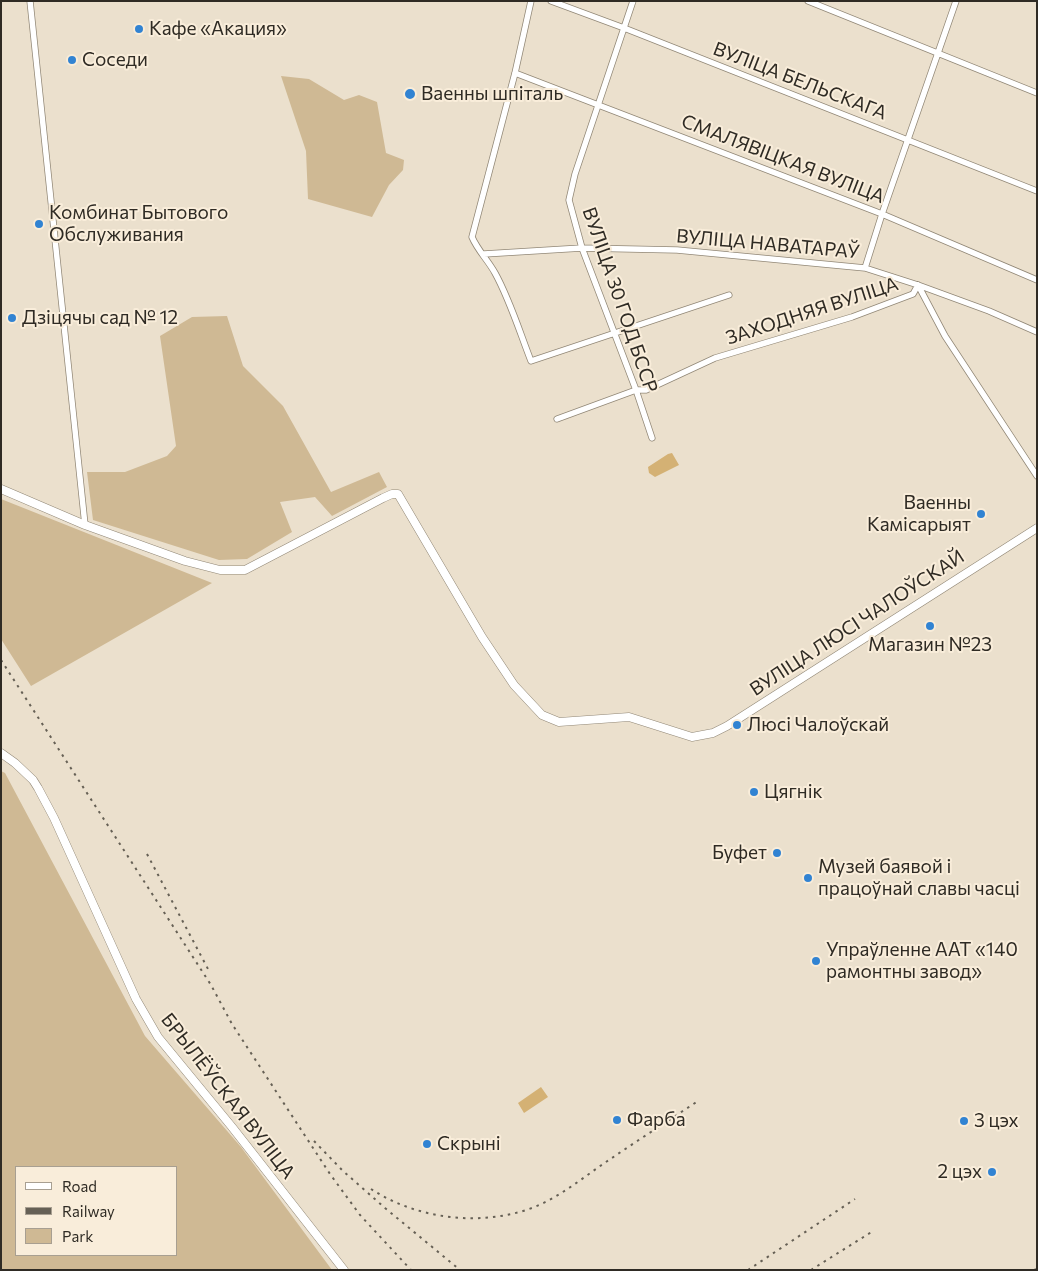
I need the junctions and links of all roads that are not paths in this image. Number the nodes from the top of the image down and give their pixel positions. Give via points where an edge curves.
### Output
1 (30, 1) edge
2 (531, 1) edge
3 (551, 1) edge
4 (633, 1) edge
5 (808, 1) edge
6 (956, 1) edge
7 (624, 28) junction
8 (937, 53) junction
9 (515, 73) junction
10 (1037, 93) edge
11 (599, 105) junction
12 (908, 139) junction
13 (1037, 191) edge
14 (882, 214) junction
15 (582, 248) junction
16 (484, 254) junction
17 (865, 268) junction
18 (1037, 280) edge
19 (918, 285) junction
20 (729, 295) dead end
21 (1037, 332) edge
22 (613, 333) junction
23 (636, 390) junction
24 (556, 419) dead end
25 (652, 438) dead end
26 (1037, 476) edge
27 (1, 489) edge
28 (84, 525) junction
29 (1036, 531) edge
30 (1, 754) edge
31 (344, 1270) edge

1 - 28 street
2 - 9 street
3 - 7 street, ВУЛІЦА БЕЛЬСКАГА
4 - 7 street, ВУЛІЦА 30 ГОД БССР
5 - 8 street
6 - 8 street
7 - 11 street, ВУЛІЦА 30 ГОД БССР
7 - 12 street, ВУЛІЦА БЕЛЬСКАГА
8 - 10 street
8 - 12 street
9 - 11 street, СМАЛЯВІЦКАЯ ВУЛІЦА
9 - 16 street via 472,237 476,248
11 - 14 street, СМАЛЯВІЦКАЯ ВУЛІЦА
11 - 15 street, ВУЛІЦА 30 ГОД БССР via 574,174 570,200
12 - 13 street, ВУЛІЦА БЕЛЬСКАГА
12 - 14 street
14 - 17 street
14 - 18 street, СМАЛЯВІЦКАЯ ВУЛІЦА
15 - 16 street, ВУЛІЦА НАВАТАРАЎ
15 - 17 street, ВУЛІЦА НАВАТАРАЎ via 677,250
15 - 22 street, ВУЛІЦА 30 ГОД БССР
16 - 22 street via 496,275 531,361
17 - 19 street, ВУЛІЦА НАВАТАРАЎ
19 - 21 street, ВУЛІЦА НАВАТАРАЎ
19 - 23 street, ЗАХОДНЯЯ ВУЛІЦА via 913,294 892,303 715,358 646,390
19 - 26 street, ЗАХОДНЯЯ ВУЛІЦА via 945,336
20 - 22 street
22 - 23 street, ВУЛІЦА 30 ГОД БССР
23 - 24 street, ЗАХОДНЯЯ ВУЛІЦА
23 - 25 street, ВУЛІЦА 30 ГОД БССР
27 - 28 street
28 - 29 street, ВУЛІЦА ЛЮСІ ЧАЛОЎСКАЙ via 185,561 220,570 245,570 383,498 398,494 487,645 514,684 542,715 559,722 629,717 692,737 713,733 726,726
30 - 31 street, БРЫЛЁЎСКАЯ ВУЛІЦА via 15,763 38,788 136,999 158,1037

